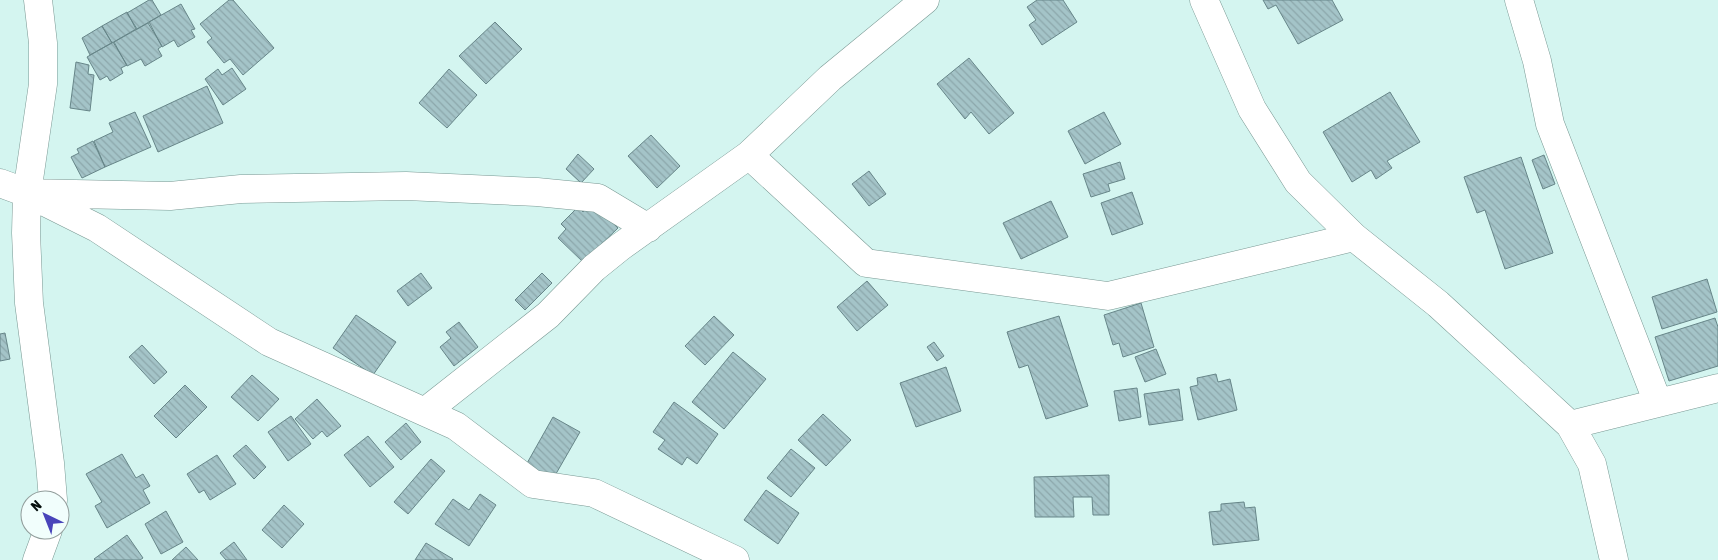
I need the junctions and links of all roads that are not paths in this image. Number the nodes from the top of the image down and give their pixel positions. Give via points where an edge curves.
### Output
1 (38, 0) edge
2 (925, 0) edge
3 (1204, 0) edge
4 (1519, 0) edge
5 (749, 155) junction
6 (0, 183) edge
7 (27, 193) junction
8 (648, 228) junction
9 (1354, 237) junction
10 (1718, 388) edge
11 (1658, 403) junction
12 (426, 411) junction
13 (1570, 425) junction
14 (52, 490) edge
15 (44, 540) edge
16 (56, 540) edge
17 (37, 560) edge
18 (57, 560) edge
19 (735, 560) edge
20 (1614, 560) edge

1 - 7 street via 43,84
2 - 5 street via 830,78
3 - 9 street via 1252,109 1298,182
4 - 11 street via 1537,61 1550,124
5 - 8 street
5 - 9 street via 866,263 1108,296
6 - 7 street
7 - 8 street via 170,196 241,189 406,186 537,192 598,198
7 - 12 street via 96,228 270,342
7 - 14 street via 29,303
8 - 12 street via 594,268 548,315
9 - 13 street via 1438,304
10 - 11 street
11 - 13 street
12 - 19 street via 456,426 533,484 594,493
13 - 20 street via 1592,464
15 - 17 street
16 - 18 street

